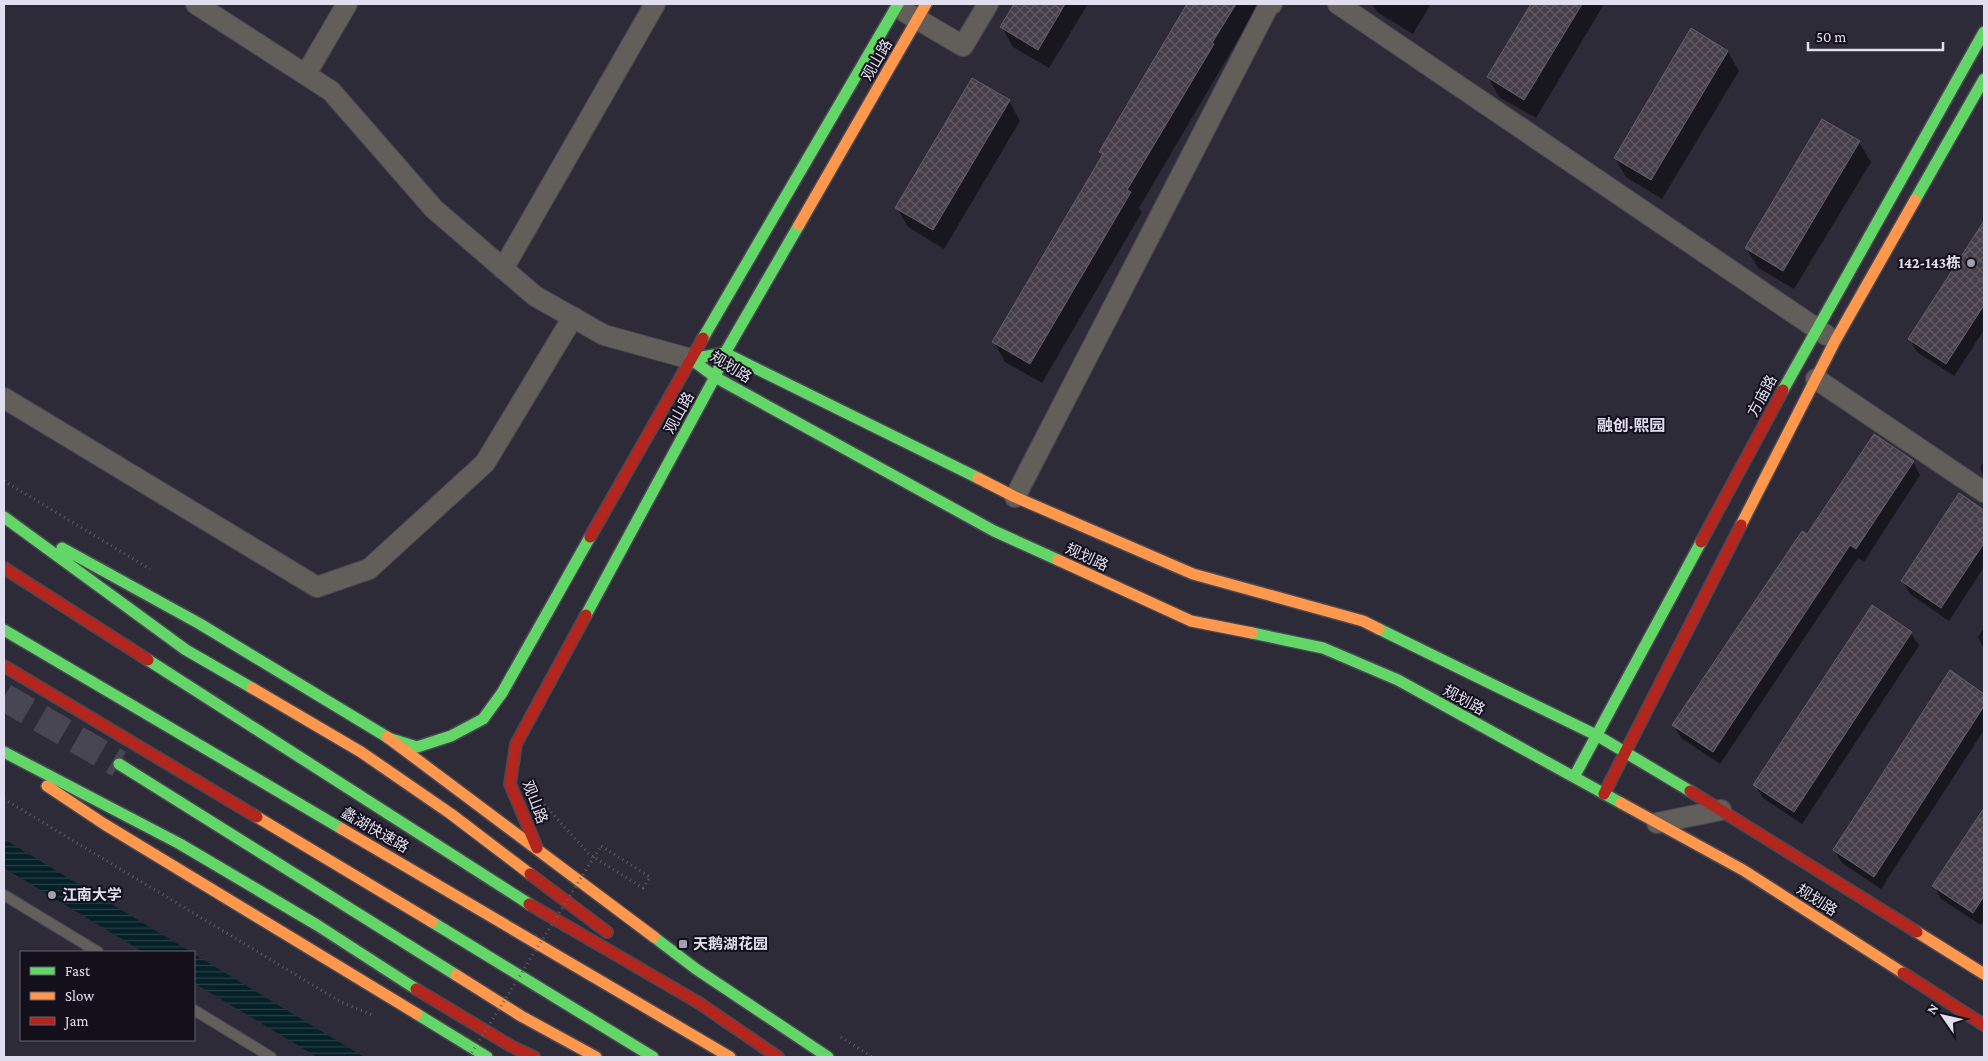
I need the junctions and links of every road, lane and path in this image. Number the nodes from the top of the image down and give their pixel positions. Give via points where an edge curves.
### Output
1 (196, 4) edge
2 (347, 4) edge
3 (655, 4) edge
4 (988, 4) edge
5 (1272, 4) edge
6 (1338, 4) edge
7 (897, 5) edge
8 (922, 12) edge
9 (1984, 32) edge
10 (306, 74) junction
11 (1984, 79) edge
12 (503, 269) junction
13 (573, 317) junction
14 (1816, 328) junction
15 (1835, 341) junction
16 (725, 353) junction
17 (691, 359) junction
18 (715, 377) junction
19 (1816, 379) junction
20 (4, 398) edge
21 (1984, 492) edge
22 (1015, 497) junction
23 (4, 517) edge
24 (4, 568) edge
25 (4, 630) edge
26 (4, 666) edge
27 (1598, 736) junction
28 (388, 738) junction
29 (4, 752) edge
30 (1627, 752) junction
31 (4, 757) edge
32 (119, 764) tunnel mouth
33 (1574, 778) junction
34 (510, 784) junction
35 (1604, 794) junction
36 (4, 799) edge
37 (1721, 810) junction
38 (1657, 823) junction
39 (537, 848) junction
40 (4, 896) edge
41 (614, 937) dead end
42 (629, 949) dead end
43 (96, 951) edge
44 (1984, 974) edge
45 (699, 1003) junction
46 (195, 1011) edge
47 (375, 1016) dead end
48 (1984, 1025) edge
49 (271, 1057) edge
50 (469, 1057) edge
51 (487, 1057) edge
52 (534, 1057) edge
53 (596, 1057) edge
54 (653, 1057) edge
55 (730, 1057) edge
56 (778, 1057) edge
57 (828, 1057) edge

1 - 10 street
2 - 10 street
3 - 12 street
4 - 8 street via 963,46
5 - 22 street
6 - 14 street
7 - 8 street
7 - 17 main road, 观山路
8 - 16 main road, 观山路
9 - 14 main road, 方庙路
10 - 12 street via 331,91 434,209
11 - 15 main road
12 - 13 street via 535,296
13 - 17 street via 604,335
13 - 20 street via 485,462 369,569 317,587
14 - 15 street
14 - 27 main road, 方庙路
15 - 19 main road
16 - 17 main road, 规划路
16 - 18 main road, 观山路
16 - 22 main road, 规划路
17 - 18 main road, 规划路
17 - 28 main road, 观山路 via 502,693 483,718 451,736 417,747
18 - 33 main road, 规划路 via 994,530 1191,621 1323,648 1398,680
18 - 34 main road, 观山路 via 516,744
19 - 21 street
19 - 30 main road
22 - 27 main road, 规划路 via 1193,574 1363,620
23 - 28 main road via 200,624
23 - 41 main road via 186,650 361,752 451,814
24 - 45 main road via 511,893
25 - 55 main road, 蠡湖快速路
26 - 54 main road
27 - 30 main road, 规划路
27 - 33 main road, 方庙路
28 - 39 main road
29 - 52 main road via 180,844 317,925 431,998
30 - 35 main road
30 - 37 main road, 规划路
31 - 51 main road via 113,829
32 - 53 main road via 521,1016
33 - 35 main road, 规划路
34 - 39 main road, 观山路
34 - 50 path, bridge via 542,802 589,854 643,888 650,877 601,846
35 - 38 main road, 规划路
36 - 47 path via 341,1002
37 - 38 street
37 - 44 main road, 规划路
38 - 48 main road, 规划路 via 1743,870
39 - 57 main road via 696,970
40 - 43 lane
42 - 45 main road
45 - 56 main road
46 - 49 lane

